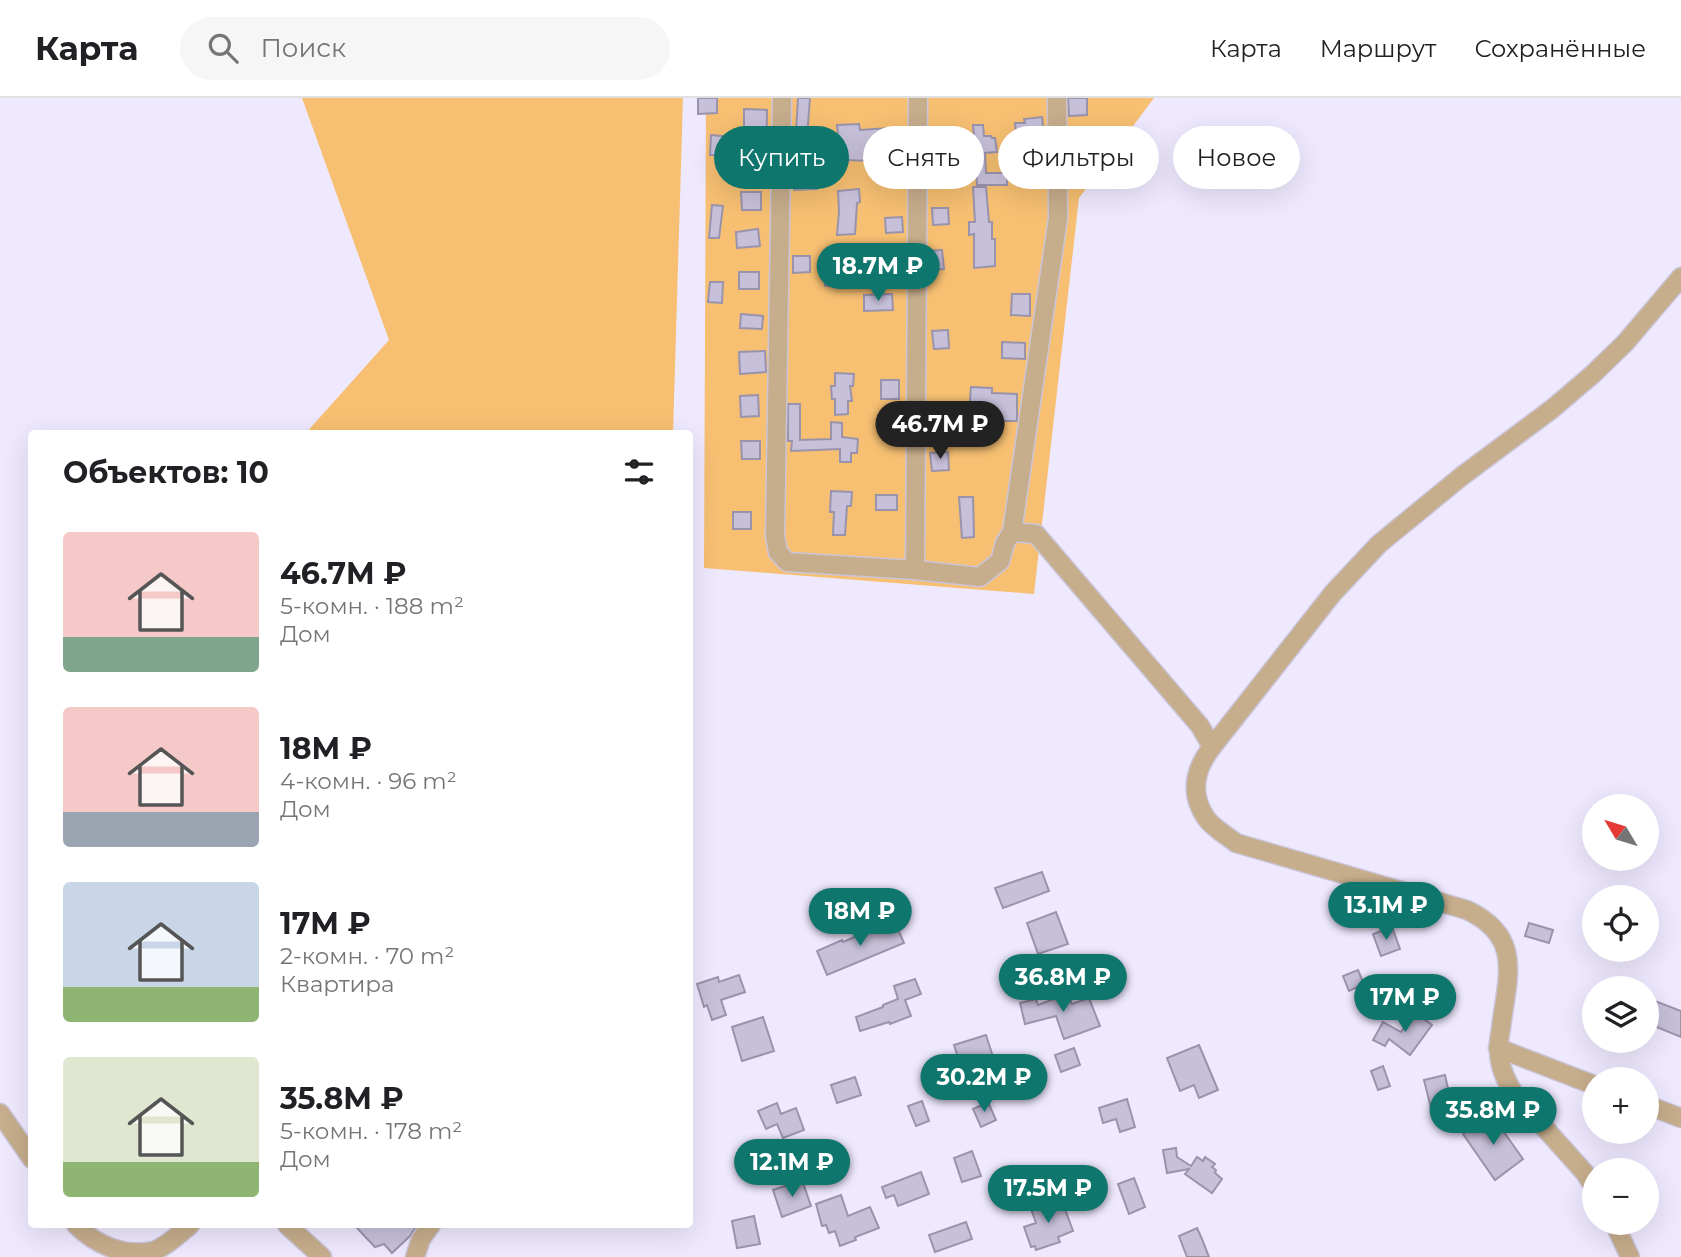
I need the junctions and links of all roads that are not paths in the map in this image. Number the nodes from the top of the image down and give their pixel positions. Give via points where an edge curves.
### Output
1 (782, 98) edge
2 (918, 98) edge
3 (1057, 98) edge
4 (1681, 277) edge
5 (1013, 532) junction
6 (915, 569) junction
7 (1212, 747) junction
8 (1498, 1048) junction
9 (1582, 1080) edge
10 (1659, 1110) edge
11 (0, 1112) edge
12 (1681, 1118) edge
13 (28, 1153) edge
14 (1582, 1170) edge
15 (80, 1228) edge
16 (186, 1228) edge
17 (290, 1228) edge
18 (429, 1228) edge
19 (1620, 1235) edge
20 (322, 1257) edge
21 (415, 1257) edge
22 (1630, 1257) edge

1 - 6 street via 778,552 787,562
2 - 6 street
3 - 5 street via 1058,218
4 - 7 street via 1593,374 1379,544 1333,593
5 - 6 street via 1000,561 980,577
5 - 7 street via 1036,534 1200,726
7 - 8 street via 1197,771 1198,800 1206,819 1236,842 1467,910 1489,923 1509,958
8 - 9 street
8 - 14 street via 1506,1081 1515,1095
10 - 12 street
11 - 13 street
15 - 16 street via 99,1244 126,1254 154,1251
17 - 20 street
18 - 21 street
19 - 22 street

